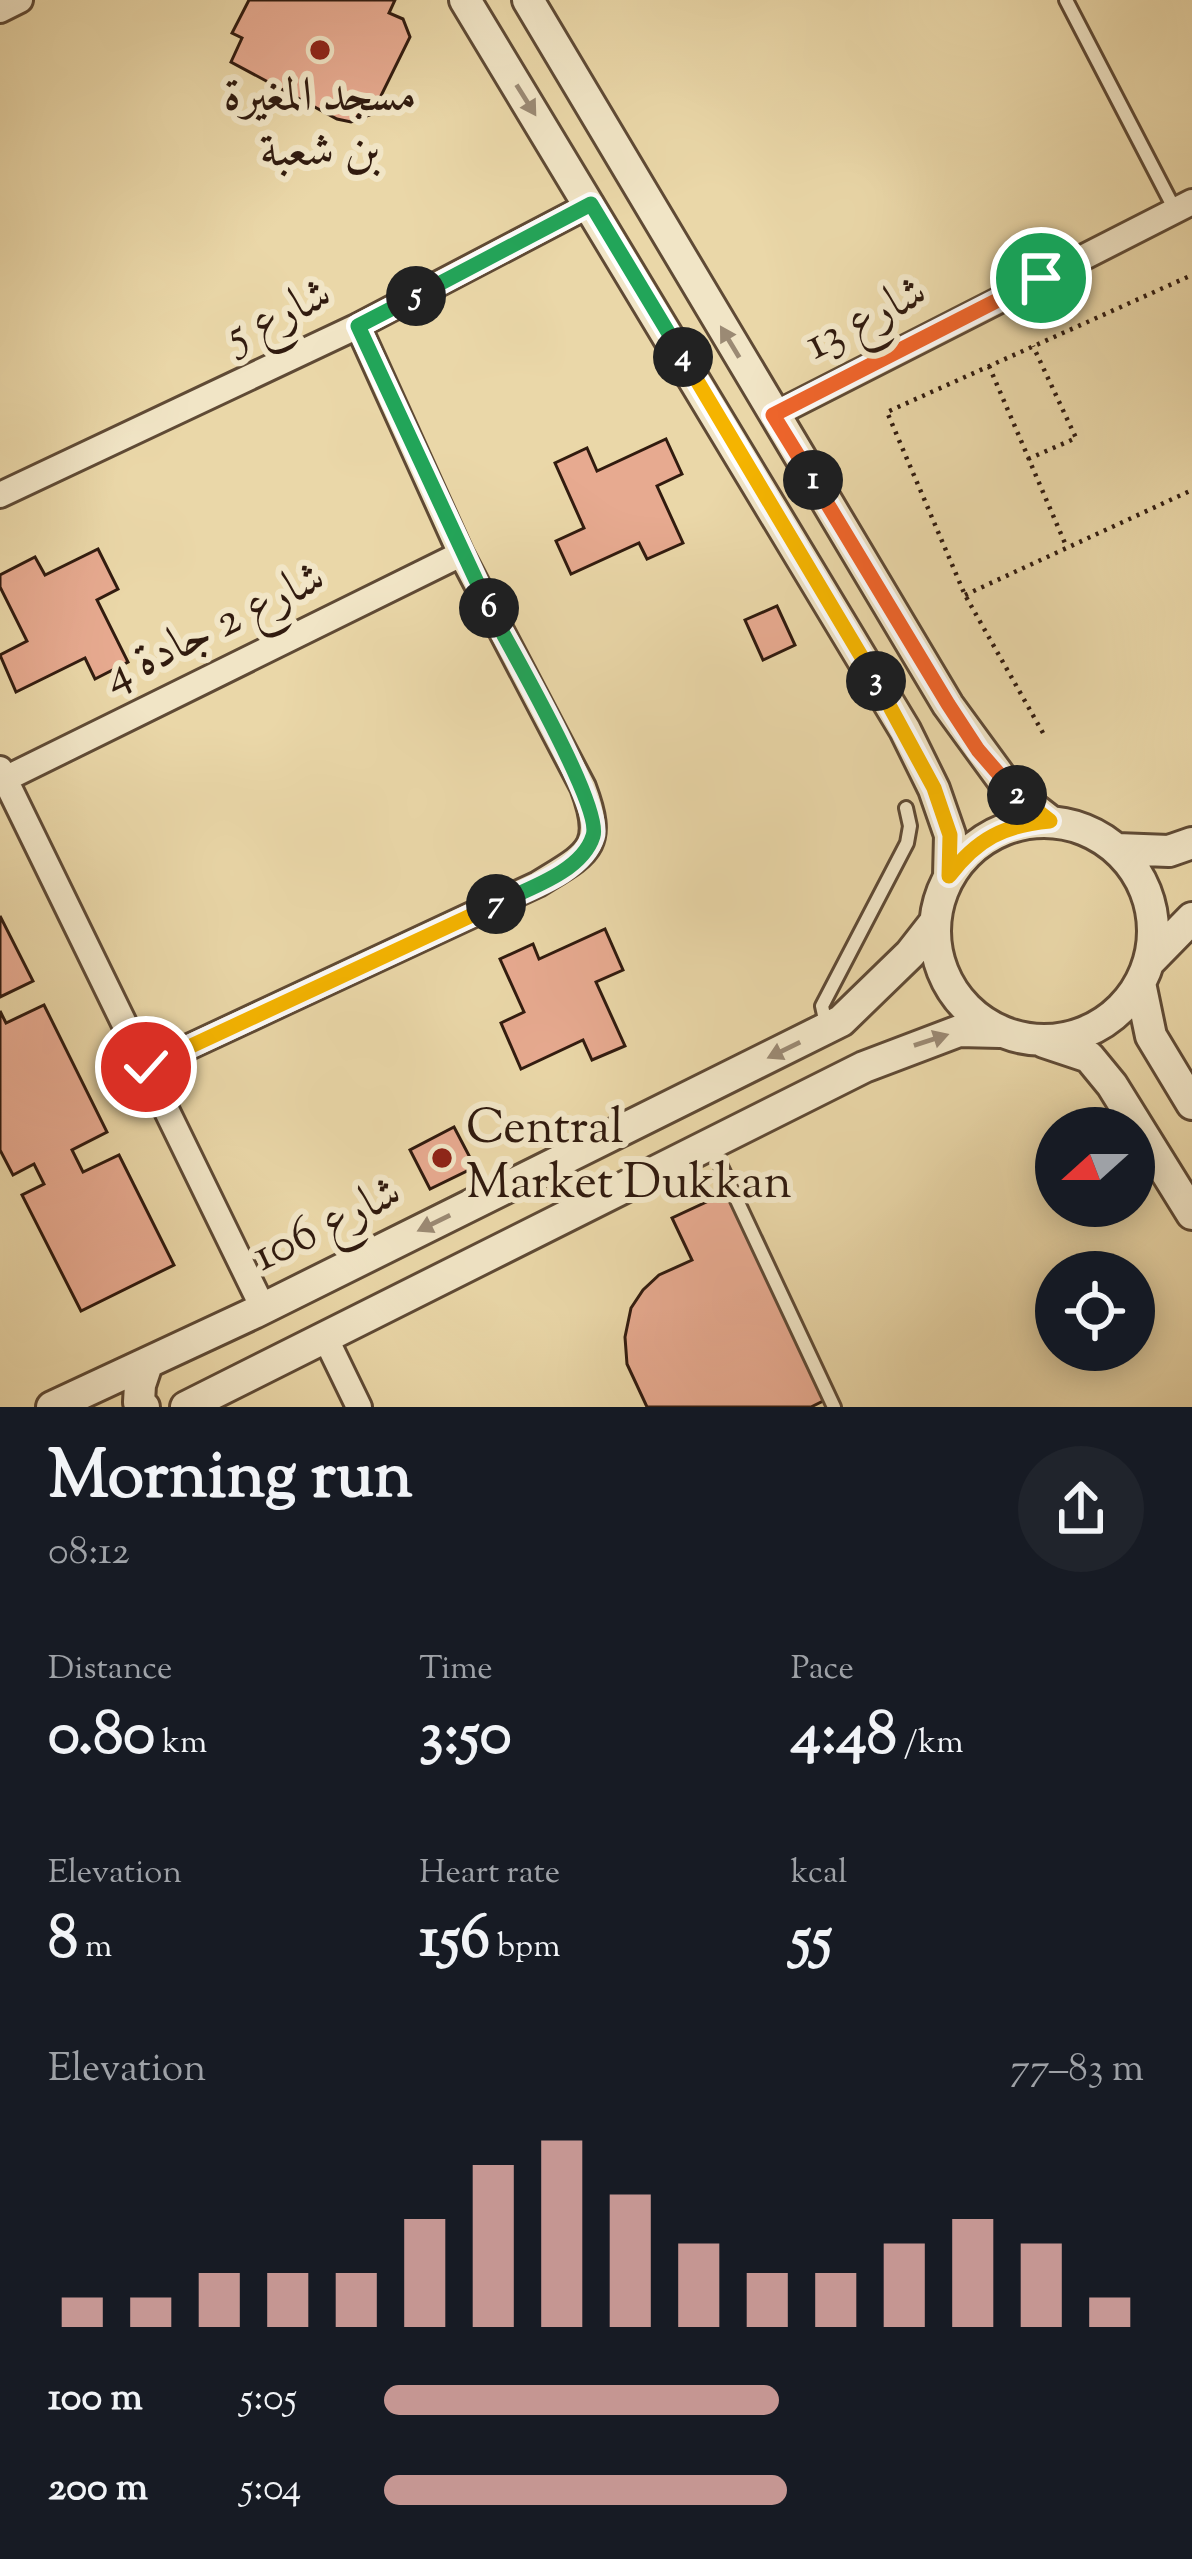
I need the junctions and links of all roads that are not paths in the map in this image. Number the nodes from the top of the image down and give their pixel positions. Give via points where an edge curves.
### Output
1 (20, 0) edge
2 (465, 0) edge
3 (528, 0) edge
4 (1066, 0) edge
5 (0, 10) edge
6 (591, 204) junction
7 (1184, 206) edge
8 (358, 326) junction
9 (773, 415) junction
10 (0, 495) edge
11 (461, 554) junction
12 (3, 774) edge
13 (906, 808) dead end
14 (1050, 821) junction
15 (1192, 843) edge
16 (1117, 850) junction
17 (949, 876) junction
18 (1192, 918) edge
19 (934, 922) junction
20 (1144, 972) junction
21 (827, 1028) junction
22 (1000, 1032) junction
23 (1038, 1041) junction
24 (146, 1067) junction
25 (1192, 1104) edge
26 (710, 1145) junction
27 (1192, 1214) edge
28 (263, 1308) junction
29 (326, 1339) junction
30 (147, 1364) junction
31 (52, 1407) edge
32 (144, 1407) edge
33 (186, 1407) edge
34 (359, 1407) edge
35 (834, 1407) edge

1 - 5 street
2 -> 6 street
9 -> 3 street
4 - 7 lane
6 - 8 street, شارع 5
6 - 17 street via 905,730 950,835
7 - 9 street, شارع 13
8 - 10 street, شارع 5
8 - 11 street
9 - 14 street via 978,750 1010,790
11 - 12 street, شارع 2 جادة 4
11 - 24 street via 583,787 596,821 593,838 579,859 538,884
12 - 24 street
13 - 21 lane via 907,843 822,1006
14 - 16 street via 1086,830
14 - 17 street via 991,834
15 - 16 street
16 - 20 street via 1149,901 1153,932
17 - 19 street
18 - 20 street
19 - 21 street, شارع 106 via 885,980
19 - 22 street via 950,987
20 - 23 street via 1122,1008 1097,1027
20 - 25 street via 1151,1036
21 -> 28 street, شارع 106
22 - 23 street
26 -> 22 street, شارع 106 via 915,1045 959,1031
23 - 27 street via 1089,1057
24 - 28 street
26 - 29 street, شارع 106
26 - 35 lane
28 - 30 street, شارع 106
29 - 33 street, شارع 106
29 - 34 street
30 - 31 street, شارع 106
30 - 32 street

